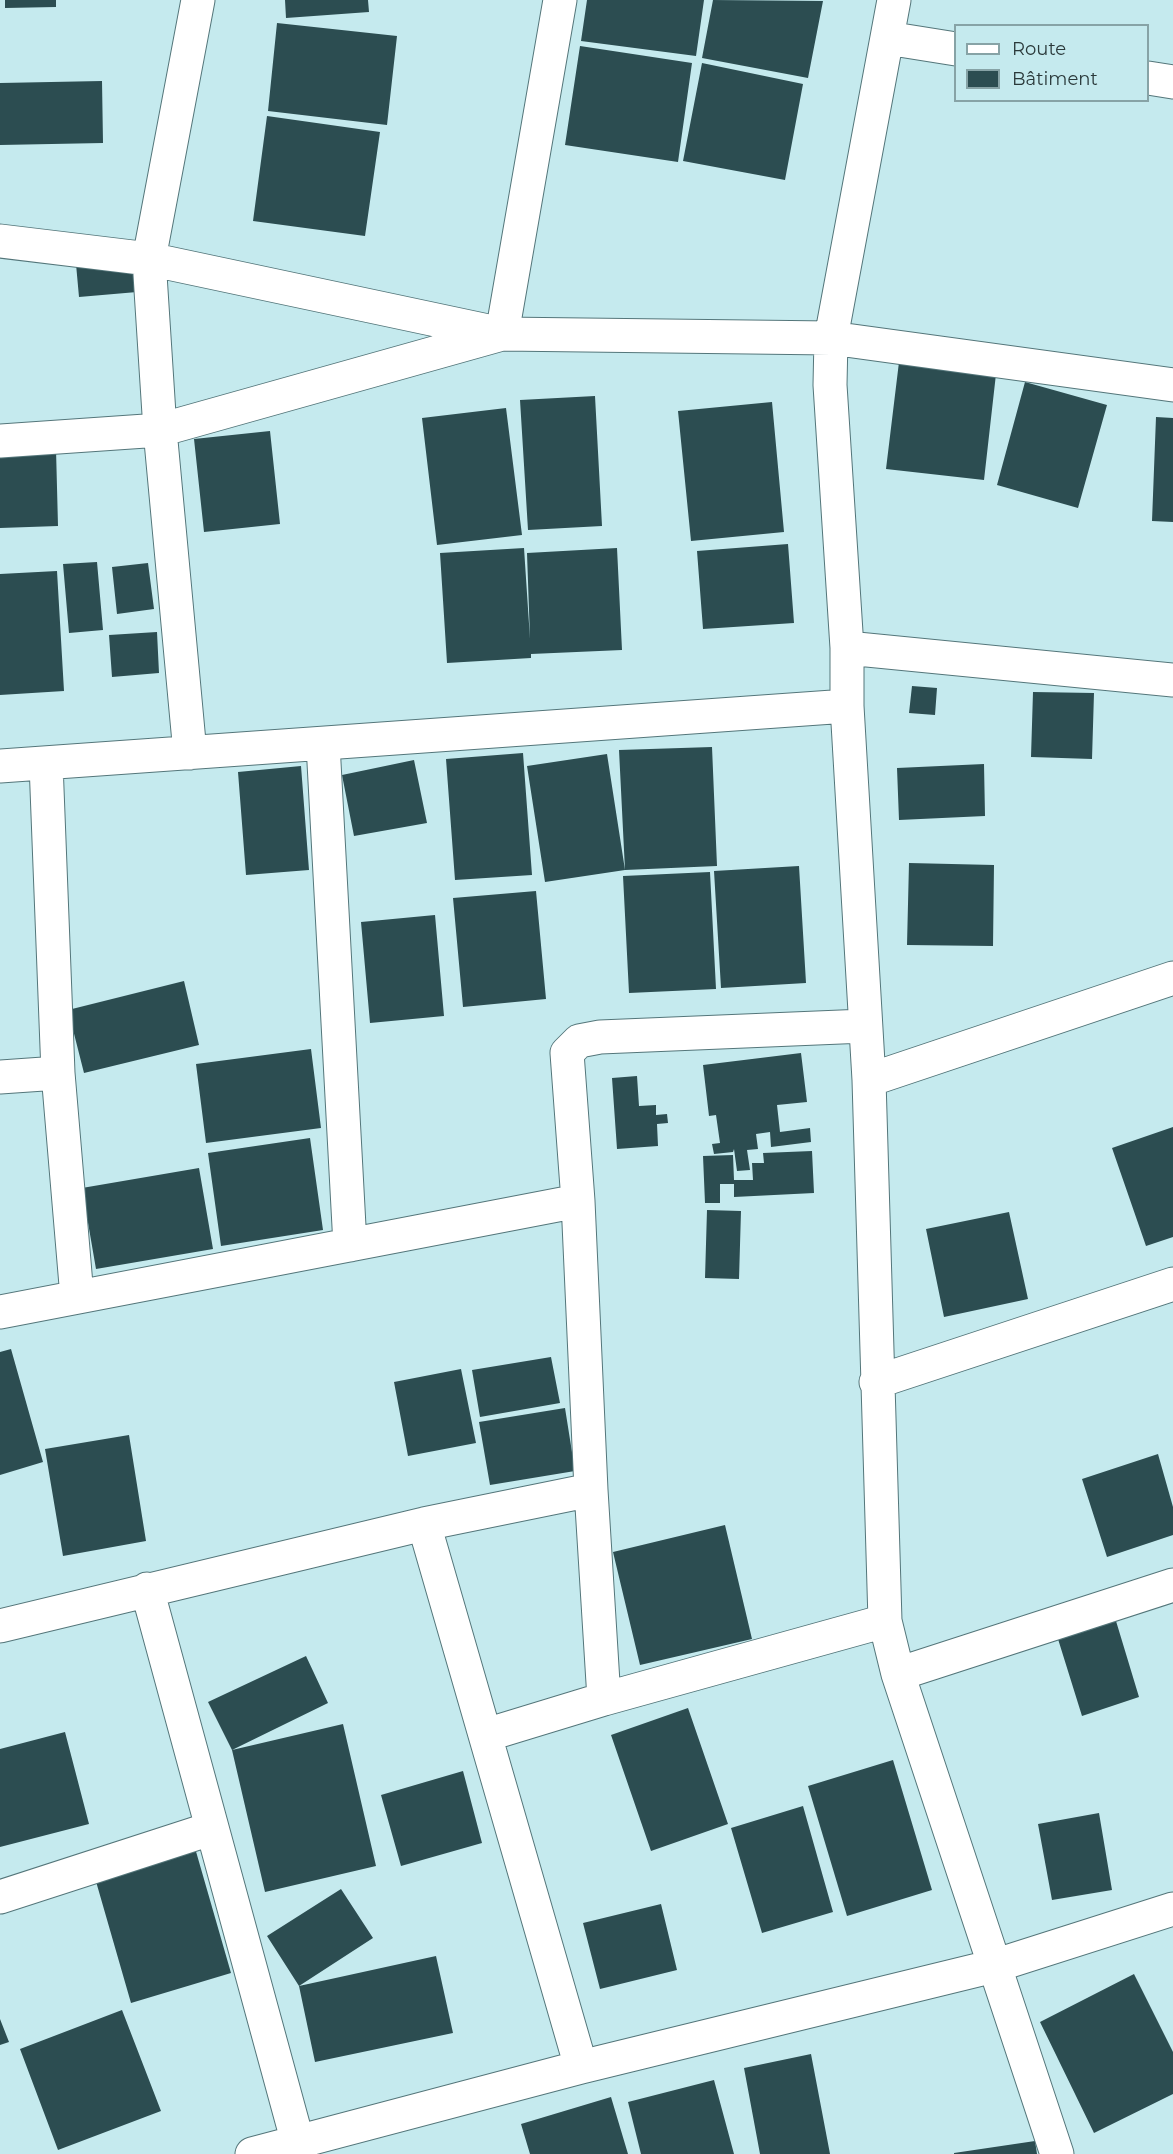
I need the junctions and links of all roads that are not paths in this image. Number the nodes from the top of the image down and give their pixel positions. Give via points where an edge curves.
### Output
1 (198, 0) edge
2 (560, 0) edge
3 (894, 0) edge
4 (887, 38) junction
5 (954, 49) edge
6 (1149, 78) edge
7 (1173, 82) edge
8 (0, 241) edge
9 (149, 259) junction
10 (502, 334) junction
11 (831, 338) junction
12 (1173, 385) edge
13 (160, 430) junction
14 (0, 441) edge
15 (847, 648) junction
16 (1173, 680) edge
17 (847, 706) junction
18 (323, 744) junction
19 (190, 753) junction
20 (46, 763) junction
21 (0, 766) edge
22 (1173, 978) edge
23 (865, 1026) junction
24 (58, 1073) junction
25 (0, 1077) edge
26 (869, 1080) junction
27 (578, 1201) junction
28 (350, 1245) junction
29 (1173, 1284) edge
30 (78, 1298) junction
31 (0, 1312) edge
32 (876, 1382) junction
33 (591, 1490) junction
34 (424, 1524) junction
35 (1173, 1585) edge
36 (147, 1589) junction
37 (885, 1621) junction
38 (0, 1626) edge
39 (898, 1674) junction
40 (604, 1699) junction
41 (486, 1736) junction
42 (210, 1829) junction
43 (0, 1897) edge
44 (1173, 1909) edge
45 (994, 1966) junction
46 (581, 2067) junction
47 (299, 2148) edge
48 (252, 2154) edge
49 (1057, 2154) edge

1 - 9 street
2 - 10 street
3 - 4 street
4 - 5 street
4 - 11 street
6 - 7 street
8 - 9 street
9 - 10 street
9 - 13 street
10 - 11 street
10 - 13 street
11 - 12 street
11 - 15 street via 830,385
13 - 14 street
13 - 19 street
15 - 16 street
15 - 17 street
17 - 18 street
17 - 23 street
18 - 19 street
18 - 28 street
19 - 20 street
20 - 21 street
20 - 24 street
22 - 26 street
23 - 26 street
23 - 27 street via 579,1041 567,1053
24 - 25 street
24 - 30 street
26 - 32 street
27 - 28 street
27 - 33 street
28 - 30 street
29 - 32 street
30 - 31 street
32 - 37 street
33 - 34 street
33 - 40 street
34 - 36 street
34 - 41 street
35 - 39 street
36 - 38 street
36 - 42 street
37 - 39 street
37 - 40 street
39 - 45 street
40 - 41 street
41 - 46 street
42 - 43 street
42 - 47 street
44 - 45 street
45 - 46 street
45 - 49 street
46 - 47 street
47 - 48 street

